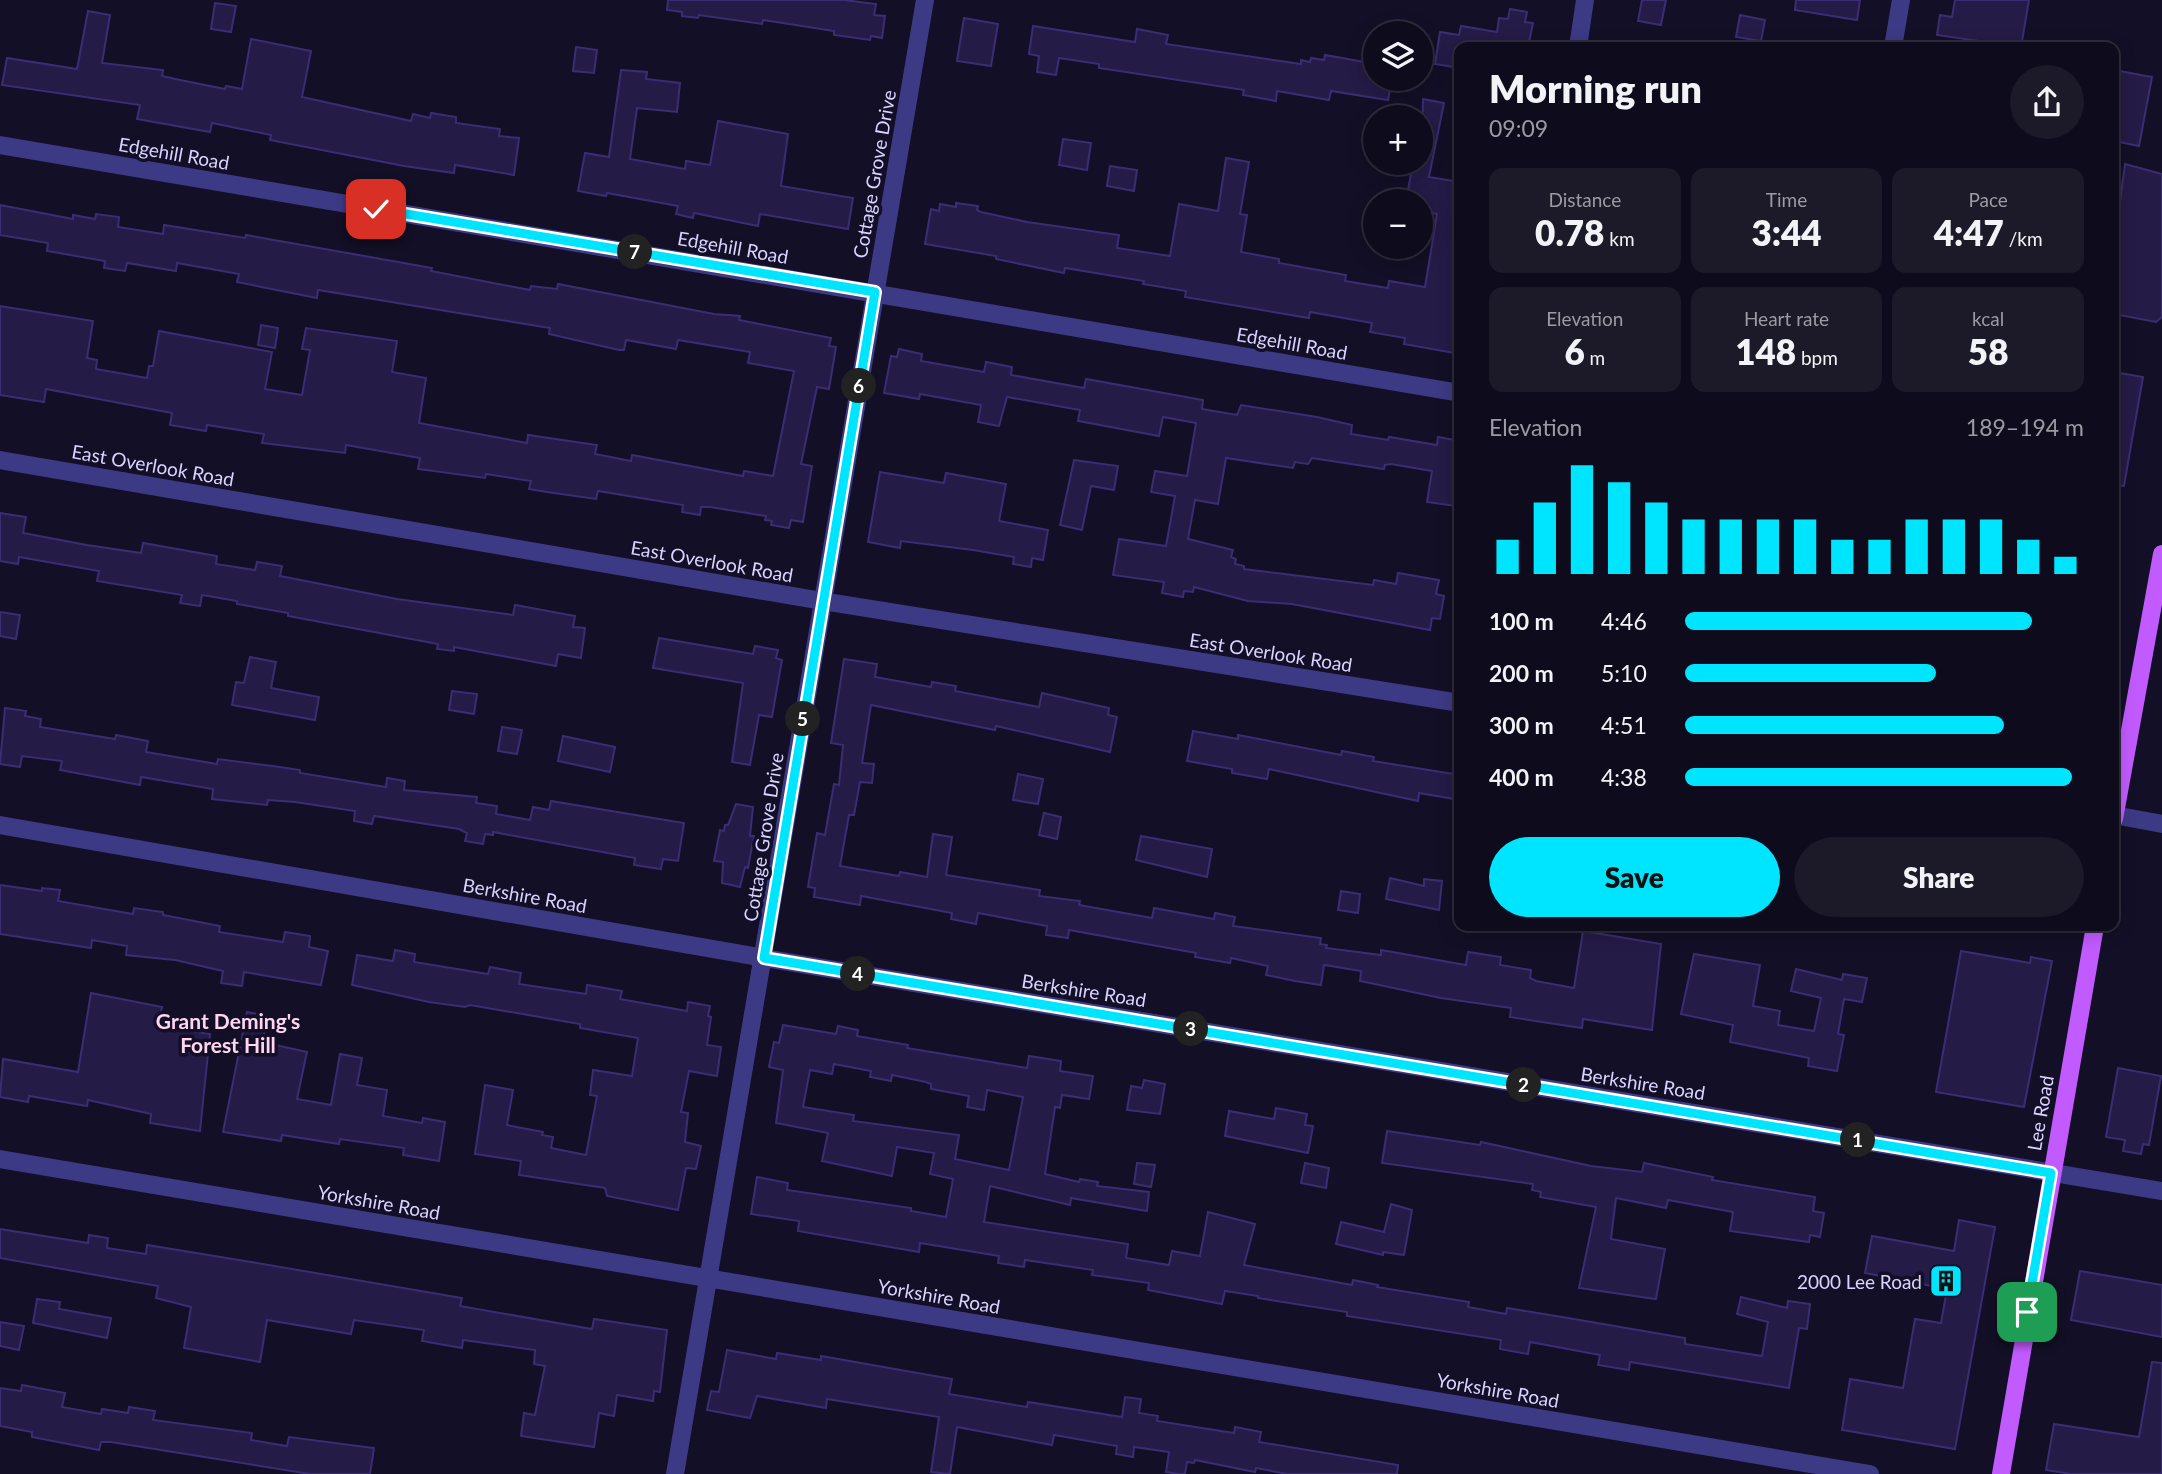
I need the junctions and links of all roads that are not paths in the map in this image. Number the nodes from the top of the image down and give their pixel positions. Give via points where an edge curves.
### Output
1 (925, 0) edge
2 (1585, 0) edge
3 (1901, 0) edge
4 (1579, 42) edge
5 (1894, 42) edge
6 (0, 145) edge
7 (875, 292) junction
8 (1454, 392) edge
9 (0, 460) edge
10 (2162, 554) edge
11 (822, 601) junction
12 (1454, 702) edge
13 (2119, 790) edge
14 (2119, 818) edge
15 (2162, 824) edge
16 (0, 825) edge
17 (2094, 931) edge
18 (764, 958) junction
19 (0, 1159) edge
20 (2051, 1173) junction
21 (2162, 1191) edge
22 (709, 1279) junction
23 (675, 1474) edge
24 (1870, 1474) edge
25 (2001, 1474) edge

1 - 7 street, Cottage Grove Drive
2 - 4 street
3 - 5 street
6 - 7 street, Edgehill Road
7 - 8 street, Edgehill Road
7 - 11 street, Cottage Grove Drive
9 - 11 street, East Overlook Road
10 - 13 main road
11 - 12 street, East Overlook Road
11 - 18 street, Cottage Grove Drive
14 - 15 street
16 - 18 street, Berkshire Road
17 - 20 main road, Lee Road
18 - 20 street, Berkshire Road
18 - 22 street, Cottage Grove Drive
19 - 22 street, Yorkshire Road
20 - 21 street, Berkshire Road
20 - 25 main road, Lee Road
22 - 23 street, Cottage Grove Drive
22 - 24 street, Yorkshire Road

